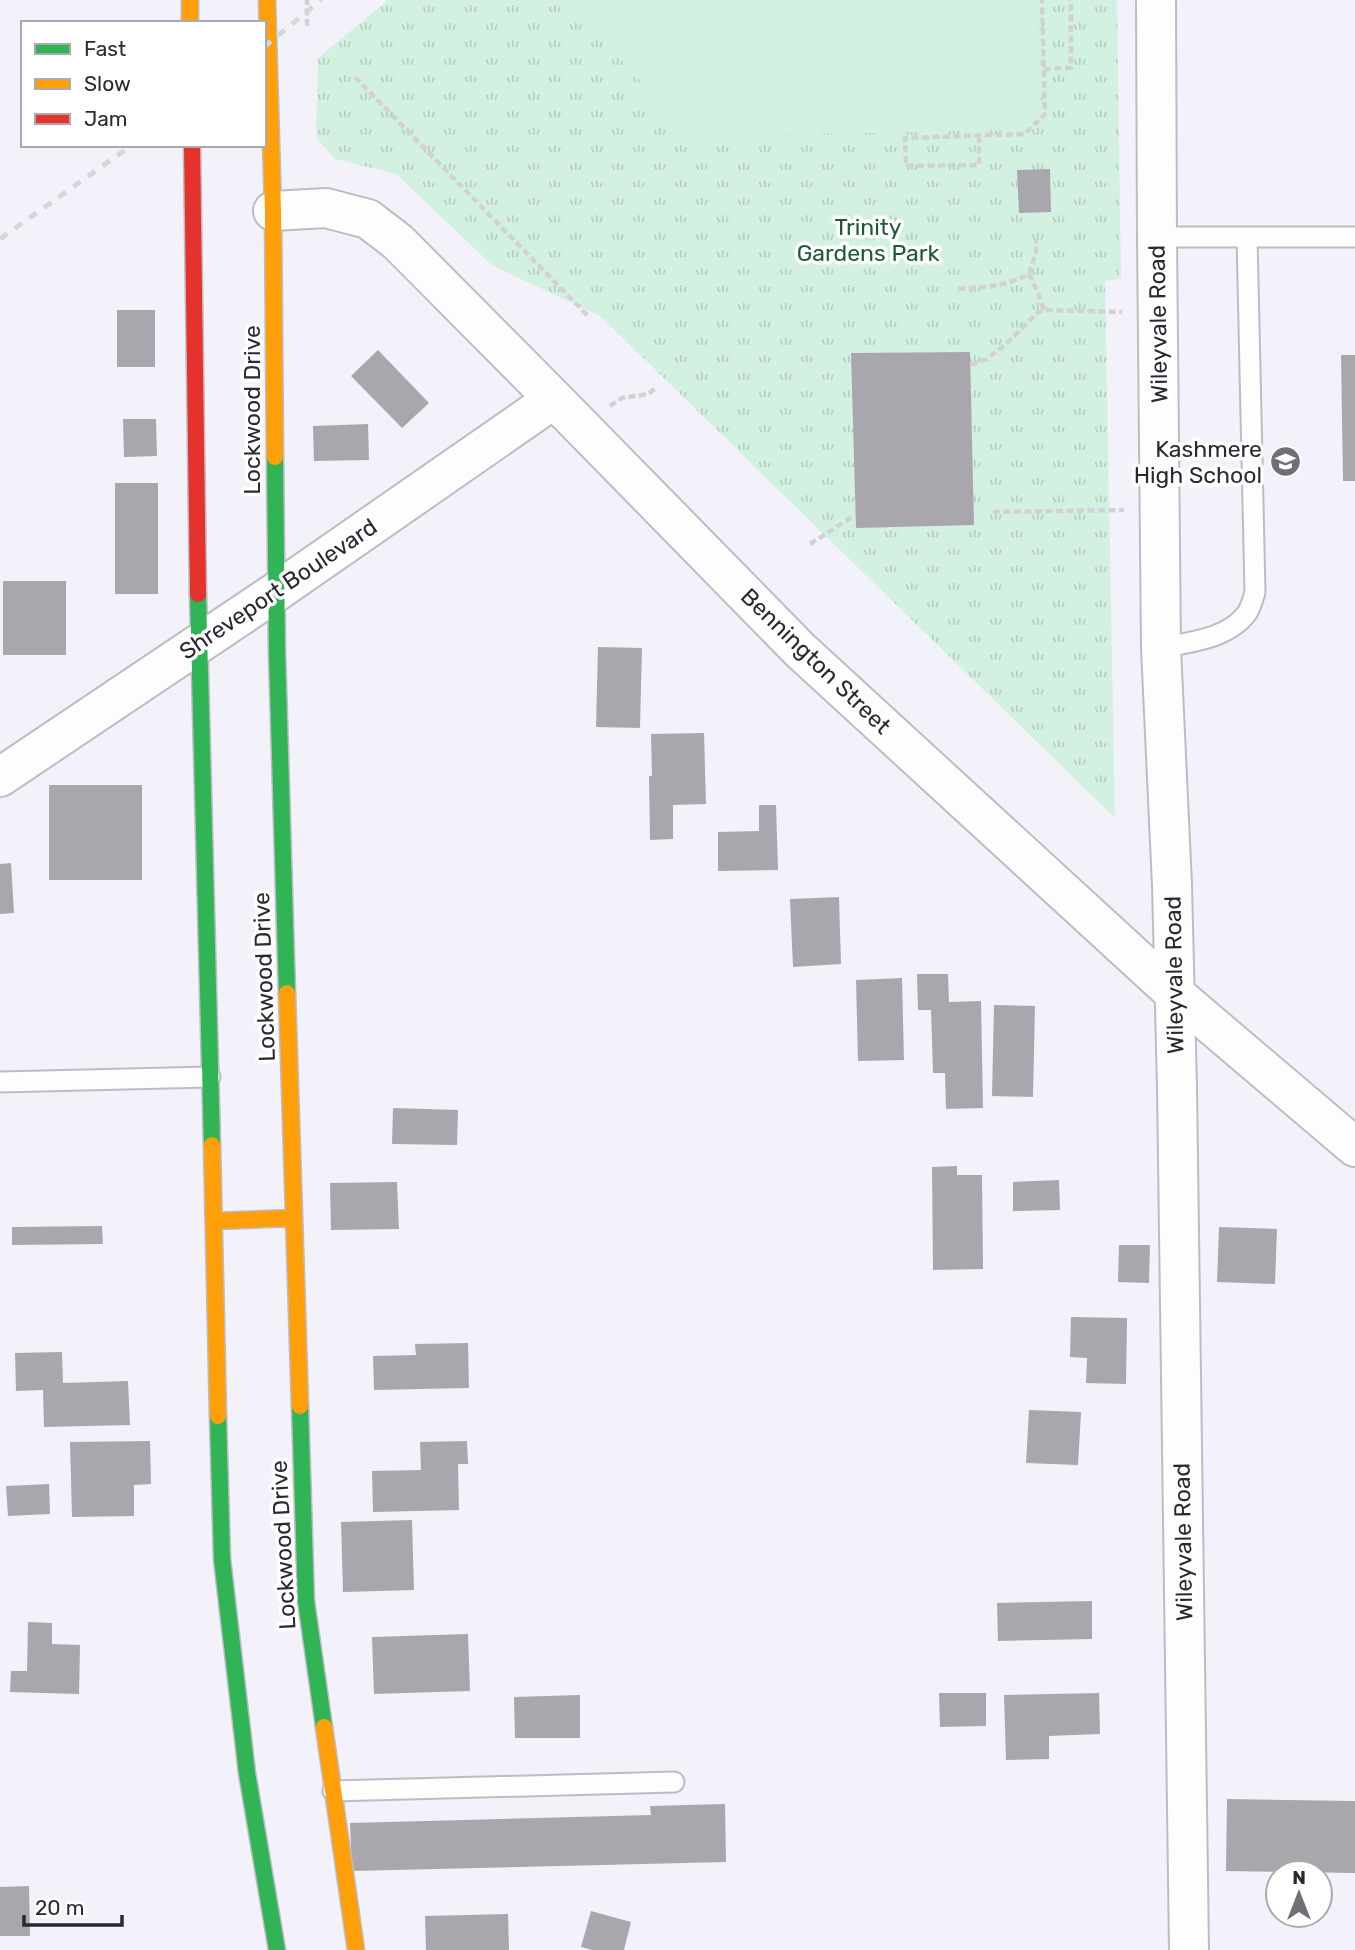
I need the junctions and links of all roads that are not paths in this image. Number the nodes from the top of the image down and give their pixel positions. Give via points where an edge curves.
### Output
1 (190, 0) edge
2 (267, 0) edge
3 (1156, 0) edge
4 (190, 21) edge
5 (192, 147) edge
6 (273, 211) junction
7 (1157, 237) junction
8 (1247, 237) junction
9 (1355, 237) edge
10 (554, 399) junction
11 (276, 592) junction
12 (199, 643) junction
13 (1161, 648) junction
14 (0, 777) edge
15 (1175, 994) junction
16 (210, 1077) junction
17 (0, 1082) edge
18 (1355, 1147) edge
19 (294, 1218) junction
20 (214, 1222) junction
21 (247, 1773) junction
22 (674, 1782) dead end
23 (333, 1791) junction
24 (248, 1868) dead end
25 (277, 1950) edge
26 (356, 1950) edge
27 (1189, 1950) edge

1 - 4 main road
2 - 6 main road, Lockwood Drive
3 - 7 street, Wileyvale Road
5 - 12 main road
6 - 10 street, Bennington Street via 326,208 368,219 398,242
6 - 11 main road, Lockwood Drive
7 - 8 lane
7 - 13 street, Wileyvale Road
8 - 9 lane
8 - 13 lane via 1255,592 1248,612 1233,627 1208,638
10 - 11 street, Shreveport Boulevard
10 - 15 street, Bennington Street via 800,650
11 - 12 street, Shreveport Boulevard
11 - 19 main road, Lockwood Drive
12 - 14 street, Shreveport Boulevard
12 - 16 main road
13 - 15 street, Wileyvale Road
15 - 18 street, Bennington Street
15 - 27 street, Wileyvale Road
16 - 17 lane
16 - 20 main road
19 - 20 main road
19 - 23 main road, Lockwood Drive via 306,1601
20 - 21 main road via 222,1559
21 - 24 main road
21 - 25 main road
22 - 23 lane
23 - 26 main road, Lockwood Drive

